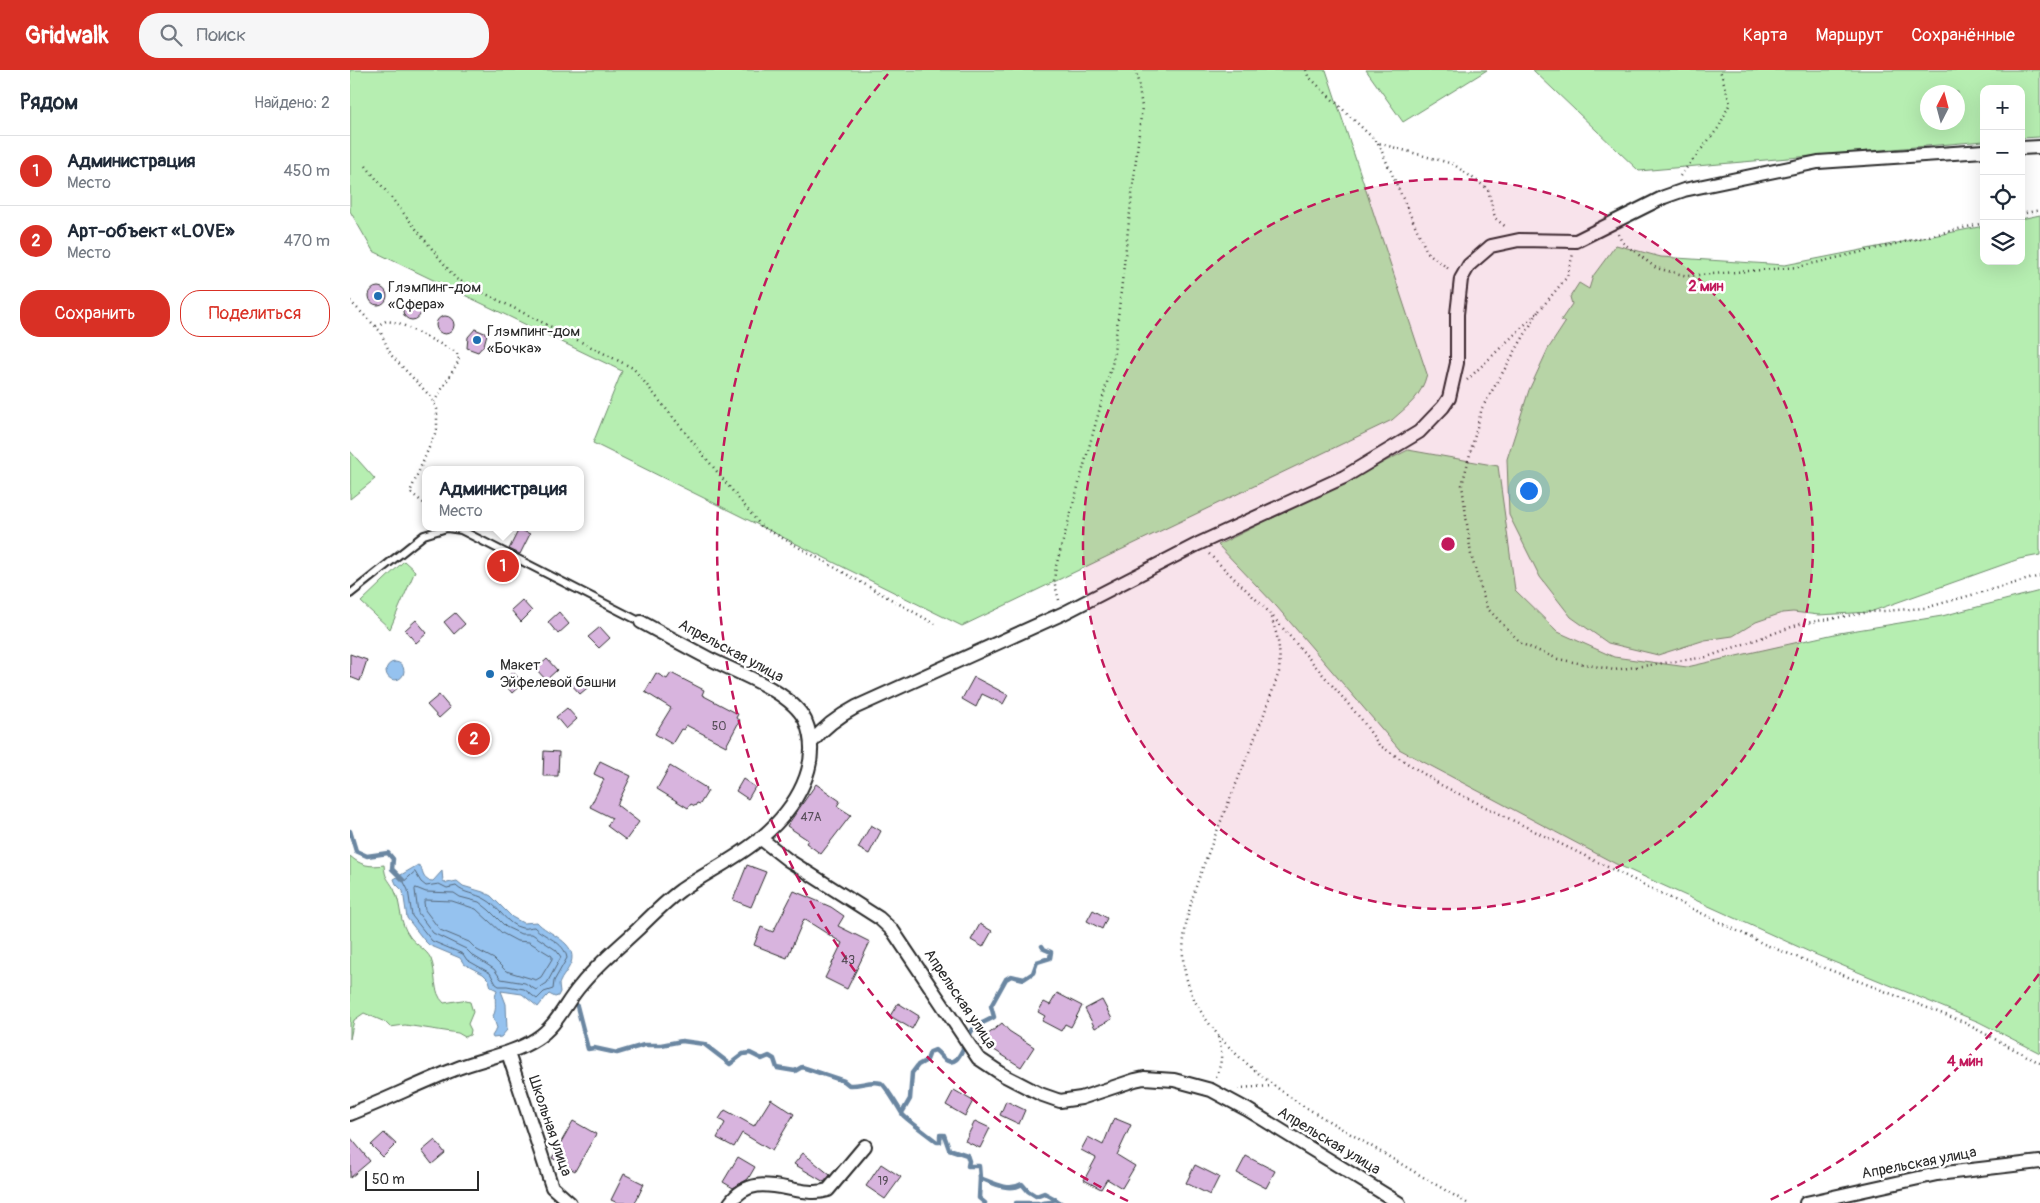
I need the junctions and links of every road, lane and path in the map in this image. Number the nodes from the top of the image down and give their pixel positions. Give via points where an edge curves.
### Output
1 (1136, 70) edge
2 (1306, 70) edge
3 (1720, 70) edge
4 (1378, 143) junction
5 (2040, 147) edge
6 (2025, 148) edge
7 (1980, 151) edge
8 (366, 166) dead end
9 (1664, 197) junction
10 (2040, 210) edge
11 (2025, 213) edge
12 (1612, 222) junction
13 (1980, 224) edge
14 (1519, 240) junction
15 (1576, 241) junction
16 (1461, 279) junction
17 (350, 301) edge
18 (1538, 312) junction
19 (376, 326) junction
20 (1449, 398) junction
21 (434, 402) junction
22 (422, 502) edge
23 (436, 531) edge
24 (459, 531) edge
25 (1198, 544) junction
26 (2040, 576) edge
27 (350, 594) edge
28 (1268, 611) junction
29 (1064, 613) junction
30 (641, 622) joint
31 (935, 624) dead end
32 (812, 742) junction
33 (760, 838) junction
34 (1218, 1036) junction
35 (508, 1053) junction
36 (2040, 1063) edge
37 (1274, 1086) junction
38 (1211, 1090) junction
39 (350, 1114) edge
40 (865, 1146) dead end
41 (2040, 1162) edge
42 (570, 1203) edge
43 (730, 1203) edge
44 (1399, 1203) edge
45 (1467, 1203) edge
46 (1806, 1203) edge

1 - 29 path via 1142,107 1113,361 1056,566 1054,581
2 - 4 path via 1308,76
3 - 9 path via 1730,104 1719,127
4 - 14 path via 1453,164 1488,189 1495,218
4 - 16 path via 1427,252
5 - 6 street
7 - 9 street via 1818,162
8 - 31 path via 456,279 634,368 761,526
9 - 12 street
10 - 11 path
12 - 13 path via 1622,242 1656,268 1687,276 1798,267
12 - 15 street
14 - 15 street
14 - 16 street via 1491,246 1469,265
15 - 18 path via 1567,277
16 - 20 street via 1457,363
17 - 19 path
18 - 20 path
18 - 26 path via 1482,408 1462,485 1471,555 1487,608 1522,644 1558,659 1614,670 1707,657 1800,624 1870,612 1925,608
19 - 21 path via 386,348
19 - 21 path via 386,321 400,323 456,352 459,357 457,364
20 - 25 street via 1419,432 1344,477
21 - 22 path via 437,429 410,492
23 - 27 lane via 418,539
24 - 30 lane
25 - 28 path
25 - 29 street
28 - 34 path via 1278,634 1278,672 1199,876 1185,932 1183,952 1189,984 1197,1004
28 - 36 path via 1380,745 1442,785 1766,945 1961,1021
29 - 32 street via 856,707 834,720
30 - 32 street, Апрельская улица via 777,693 804,718
32 - 33 street via 810,768 799,792 778,821
33 - 35 street via 680,891 580,985 550,1028 536,1040
33 - 38 street, Апрельская улица via 788,860 879,918 893,931 978,1058 1005,1076 1060,1101 1081,1098 1144,1078 1174,1080
34 - 37 path via 1241,1060
34 - 38 path via 1222,1060
35 - 39 street via 458,1068
35 - 42 street, Школьная улица via 552,1187
37 - 38 path
37 - 45 path
38 - 44 street, Апрельская улица
40 - 43 street via 828,1190 812,1192 767,1184 749,1188
41 - 46 street, Апрельская улица via 1936,1174

